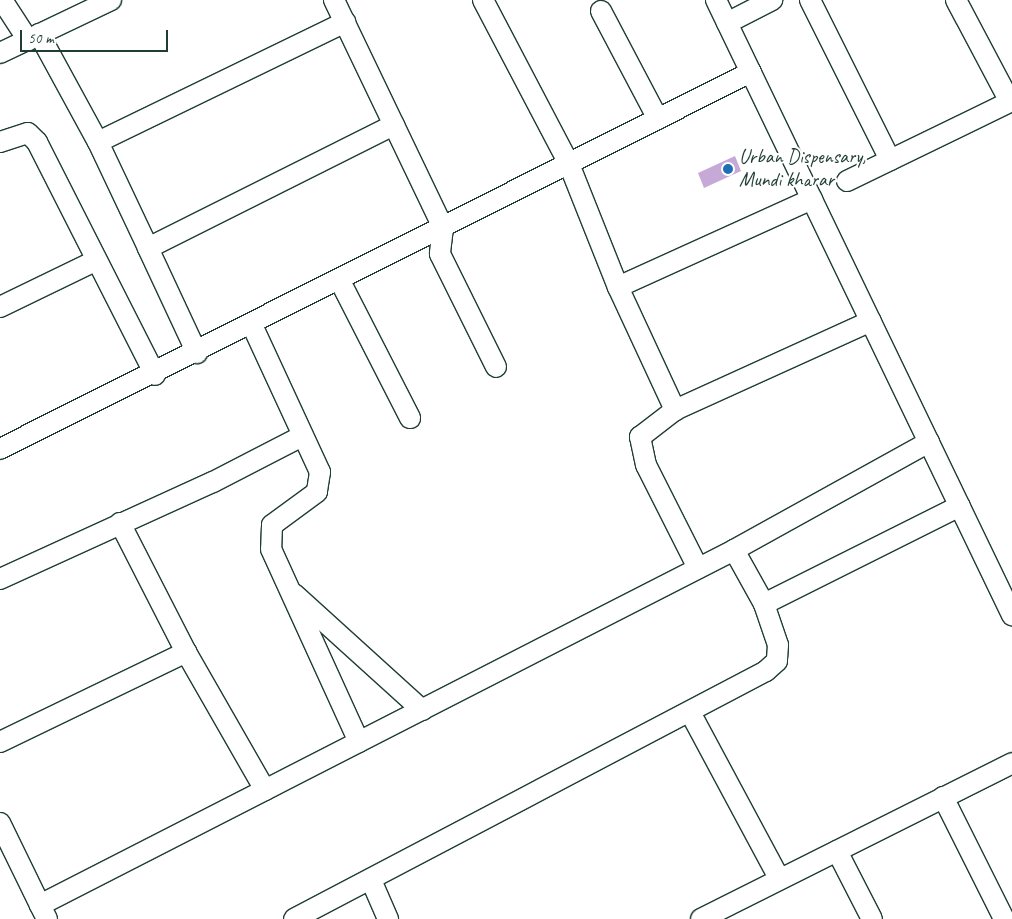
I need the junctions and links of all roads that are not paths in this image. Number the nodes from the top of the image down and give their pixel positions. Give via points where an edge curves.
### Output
1 (2, 0) edge
2 (111, 0) edge
3 (334, 0) edge
4 (483, 0) edge
5 (716, 0) edge
6 (772, 0) edge
7 (810, 0) edge
8 (956, 0) edge
9 (601, 11) dead end
10 (345, 22) junction
11 (727, 22) junction
12 (34, 37) junction
13 (0, 53) edge
14 (751, 72) junction
15 (1011, 102) edge
16 (658, 119) junction
17 (394, 125) junction
18 (0, 142) edge
19 (98, 142) junction
20 (890, 160) junction
21 (569, 164) junction
22 (847, 181) dead end
23 (812, 199) junction
24 (443, 228) junction
25 (148, 248) junction
26 (95, 261) junction
27 (340, 280) junction
28 (618, 287) junction
29 (0, 307) edge
30 (871, 321) junction
31 (252, 325) junction
32 (197, 353) junction
33 (496, 367) dead end
34 (155, 375) junction
35 (675, 410) junction
36 (410, 418) dead end
37 (302, 436) junction
38 (929, 442) junction
39 (0, 449) edge
40 (960, 506) junction
41 (120, 523) junction
42 (734, 550) junction
43 (698, 568) junction
44 (0, 579) edge
45 (288, 588) junction
46 (764, 604) junction
47 (1012, 615) edge
48 (186, 652) junction
49 (422, 710) junction
50 (690, 714) junction
51 (0, 742) edge
52 (359, 742) junction
53 (1012, 763) edge
54 (265, 790) junction
55 (943, 798) junction
56 (0, 823) edge
57 (5, 844) edge
58 (837, 851) junction
59 (779, 878) junction
60 (371, 880) junction
61 (44, 912) edge
62 (723, 914) edge
63 (294, 919) edge
64 (388, 919) edge
65 (701, 919) edge
66 (872, 919) edge
67 (1004, 919) edge

1 - 12 street
2 - 12 street
3 - 10 street
4 - 21 street
5 - 11 street
6 - 11 street
7 - 20 street
8 - 15 street
9 - 16 street
10 - 17 street
10 - 19 street
11 - 14 street
12 - 13 street
12 - 19 street
14 - 16 street
14 - 23 street
15 - 20 street
16 - 21 street
17 - 24 street
17 - 25 street
18 - 26 street via 28,133 37,142
19 - 25 street
20 - 22 street
21 - 24 street
21 - 28 street
23 - 28 street
23 - 30 street
24 - 27 street
24 - 33 street via 440,254
25 - 32 street
26 - 29 street
26 - 34 street
27 - 31 street
27 - 36 street
28 - 35 street
30 - 35 street
30 - 38 street
31 - 32 street
31 - 37 street
32 - 34 street
34 - 39 street
35 - 43 street via 646,429 639,445
37 - 41 street via 213,482
37 - 45 street via 320,472 319,487 272,525 269,535
38 - 40 street
38 - 42 street
40 - 46 street
40 - 47 street
41 - 44 street
41 - 48 street
42 - 43 street
42 - 46 street
43 - 49 street
45 - 49 street
45 - 52 street
46 - 50 street via 778,645 777,661
48 - 51 street
48 - 54 street
49 - 52 street
50 - 59 street
50 - 60 street
52 - 54 street
53 - 55 street
54 - 61 street
55 - 58 street
55 - 67 street
56 - 57 street
57 - 61 street
58 - 59 street
58 - 66 street
59 - 62 street
60 - 63 street
60 - 64 street
62 - 65 street

